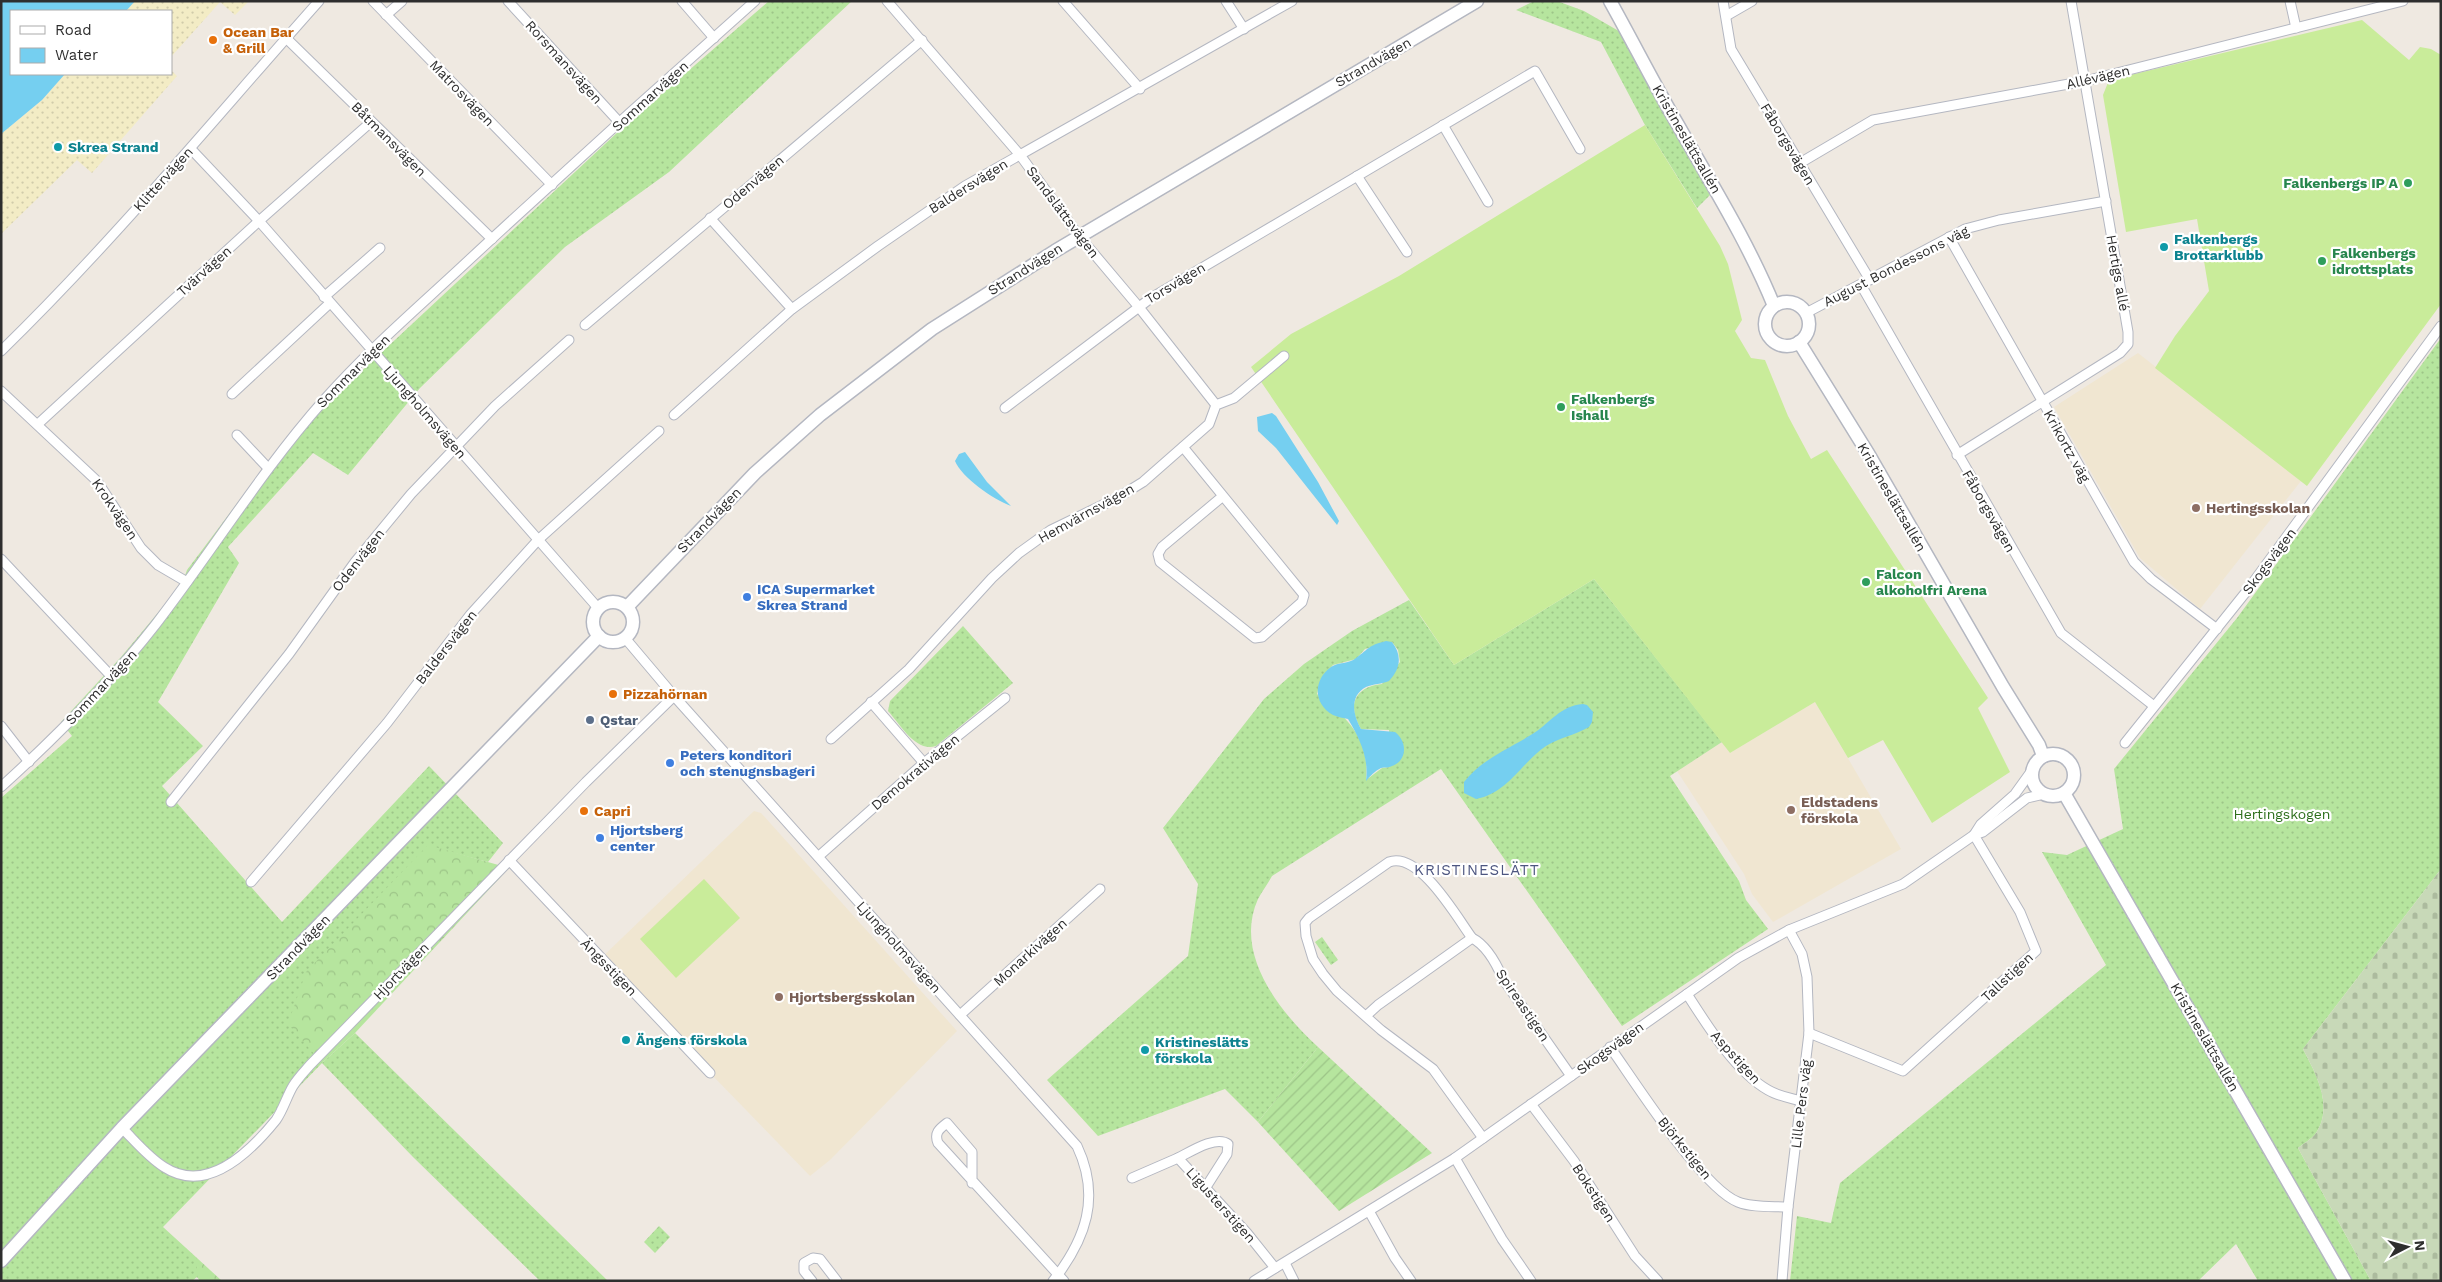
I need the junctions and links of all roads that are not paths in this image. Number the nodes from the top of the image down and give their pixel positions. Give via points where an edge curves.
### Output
1 (319, 1) edge
2 (373, 1) edge
3 (402, 1) edge
4 (508, 1) edge
5 (682, 1) edge
6 (755, 1) edge
7 (887, 1) edge
8 (1063, 1) edge
9 (1226, 1) edge
10 (1292, 1) edge
11 (1477, 1) edge
12 (1610, 1) edge
13 (1724, 1) edge
14 (1752, 1) edge
15 (2072, 1) edge
16 (2290, 1) edge
17 (2403, 1) edge
18 (386, 15) junction
19 (1726, 16) junction
20 (2296, 28) junction
21 (1244, 29) junction
22 (286, 38) junction
23 (714, 38) junction
24 (922, 40) junction
25 (2085, 81) junction
26 (1140, 89) junction
27 (371, 122) junction
28 (620, 123) junction
29 (1444, 125) junction
30 (191, 149) junction
31 (1580, 149) dead end
32 (1020, 155) junction
33 (1800, 163) junction
34 (1357, 176) junction
35 (552, 185) junction
36 (2106, 201) junction
37 (1488, 202) dead end
38 (710, 218) junction
39 (259, 221) junction
40 (1079, 236) junction
41 (1949, 237) junction
42 (492, 239) junction
43 (380, 248) dead end
44 (1408, 252) dead end
45 (1870, 280) junction
46 (1861, 285) junction
47 (327, 300) junction
48 (1138, 306) junction
49 (1774, 306) junction
50 (792, 309) junction
51 (1806, 313) junction
52 (585, 325) dead end
53 (2441, 326) edge
54 (569, 340) dead end
55 (1798, 342) junction
56 (372, 351) junction
57 (1, 352) edge
58 (1284, 356) dead end
59 (1, 391) edge
60 (232, 394) dead end
61 (2042, 401) junction
62 (1216, 405) junction
63 (1005, 408) dead end
64 (674, 415) dead end
65 (38, 424) junction
66 (660, 431) dead end
67 (237, 435) dead end
68 (455, 446) junction
69 (1183, 447) junction
70 (1957, 455) junction
71 (268, 468) junction
72 (1223, 496) junction
73 (538, 540) junction
74 (1, 559) edge
75 (187, 582) junction
76 (627, 607) junction
77 (598, 608) junction
78 (2217, 629) junction
79 (599, 636) junction
80 (625, 638) junction
81 (111, 676) junction
82 (674, 696) junction
83 (1005, 698) dead end
84 (871, 702) junction
85 (2154, 706) junction
86 (1, 726) edge
87 (831, 739) dead end
88 (2125, 743) dead end
89 (2043, 756) junction
90 (29, 762) junction
91 (924, 763) junction
92 (2033, 769) junction
93 (1, 787) edge
94 (2064, 793) junction
95 (2044, 794) junction
96 (171, 802) dead end
97 (1974, 835) junction
98 (818, 856) junction
99 (510, 860) junction
100 (251, 882) dead end
101 (1100, 889) dead end
102 (1789, 930) junction
103 (1472, 938) junction
104 (1687, 994) junction
105 (960, 1015) junction
106 (1367, 1015) junction
107 (1809, 1033) junction
108 (1610, 1047) junction
109 (710, 1073) dead end
110 (1571, 1076) junction
111 (1801, 1101) junction
112 (1531, 1104) junction
113 (122, 1128) junction
114 (1483, 1138) junction
115 (1178, 1158) junction
116 (1455, 1158) junction
117 (1132, 1178) dead end
118 (972, 1183) junction
119 (1206, 1187) junction
120 (1788, 1207) junction
121 (1369, 1212) junction
122 (1, 1261) edge
123 (1285, 1263) junction
124 (1276, 1268) junction
125 (1058, 1279) edge
126 (812, 1281) edge
127 (837, 1281) edge
128 (1254, 1281) edge
129 (1294, 1281) edge
130 (1411, 1281) edge
131 (1531, 1281) edge
132 (1658, 1281) edge
133 (1782, 1281) edge
134 (2345, 1281) edge

1 - 22 street, Klittervägen
2 - 18 street, Matrosvägen
3 - 18 street
4 - 28 street, Rorsmansvägen
5 - 23 street
6 - 23 street, Sommarvägen
7 - 24 street, Sandslättsvägen
8 - 26 street
9 - 21 street
10 - 21 street, Baldersvägen
11 - 40 street, Strandvägen
12 - 49 street, Kristineslättsallén via 1741,233
13 - 19 street, Fåborgsvägen
14 - 19 street
15 - 25 street, Hertigs allé
16 - 20 street
17 - 20 street, Allévägen
18 - 35 street, Matrosvägen
19 - 33 street, Fåborgsvägen via 1731,50
20 - 25 street, Allévägen
21 - 26 street, Baldersvägen
22 - 27 street, Båtmansvägen
22 - 30 street, Klittervägen
23 - 28 street, Sommarvägen
24 - 32 street, Sandslättsvägen
24 - 38 street, Odenvägen
25 - 33 street, Allévägen via 1873,120
25 - 36 street, Hertigs allé
26 - 32 street, Baldersvägen
27 - 39 street, Tvärvägen
27 - 42 street, Båtmansvägen
28 - 35 street, Sommarvägen
29 - 31 street, Torsvägen via 1535,71
29 - 34 street, Torsvägen
29 - 37 street
30 - 39 street, Ljungholmsvägen
30 - 57 street, Klittervägen via 66,287
32 - 40 street, Sandslättsvägen
32 - 50 street, Baldersvägen via 964,186
33 - 45 street, Fåborgsvägen
34 - 44 street
34 - 48 street, Torsvägen
35 - 42 street, Sommarvägen
36 - 41 street, August Bondessons väg via 2000,220 1965,229
36 - 61 street, Hertigs allé via 2128,344 2120,353
38 - 50 street
38 - 52 street, Odenvägen
39 - 47 street, Ljungholmsvägen
39 - 65 street, Tvärvägen
40 - 48 street, Sandslättsvägen
40 - 76 street, Strandvägen via 932,329 820,415 723,504
41 - 45 street, August Bondessons väg
41 - 61 street, Krikortz väg
42 - 56 street, Sommarvägen
43 - 47 street
45 - 46 street, August Bondessons väg
46 - 51 street, August Bondessons väg
46 - 70 street, Fåborgsvägen
47 - 56 street, Ljungholmsvägen
47 - 60 street
48 - 62 street, Sandslättsvägen
48 - 63 street, Torsvägen
49 - 51 street via 1783,302 1793,303
49 - 55 street via 1765,319 1769,336 1782,345
50 - 64 street, Baldersvägen
51 - 55 street via 1808,329
53 - 78 street, Skogsvägen
54 - 68 street, Odenvägen
55 - 89 street, Kristineslättsallén via 1869,455
56 - 68 street, Ljungholmsvägen
56 - 71 street, Sommarvägen via 326,398
58 - 62 street via 1234,398
59 - 65 street, Krokvägen
61 - 70 street, Hertigs allé
61 - 78 street, Krikortz väg via 2134,562 2151,579
62 - 69 street, Hemvärnsvägen via 1210,424
65 - 75 street, Krokvägen via 97,481 147,554 158,565
66 - 73 street, Baldersvägen
67 - 71 street
68 - 73 street, Ljungholmsvägen
68 - 96 street, Odenvägen via 355,562 289,654
69 - 72 street
69 - 84 street, Hemvärnsvägen via 1130,491 1050,530 1019,553 909,669
70 - 85 street, Fåborgsvägen via 2061,633
71 - 75 street, Sommarvägen
72 - 72 street via 1304,595 1302,602 1262,637 1255,638 1160,562 1158,554 1162,547
73 - 77 street, Ljungholmsvägen
73 - 100 street, Baldersvägen via 470,615 387,723
74 - 81 street
75 - 81 street, Sommarvägen
76 - 77 street via 612,602
76 - 80 street via 633,623
77 - 79 street via 593,622
78 - 85 street, Skogsvägen
79 - 80 street via 609,641
79 - 113 street, Strandvägen
80 - 82 street, Ljungholmsvägen
81 - 90 street, Sommarvägen
82 - 98 street, Ljungholmsvägen
82 - 99 street, Hjortvägen
83 - 91 street, Demokrativägen
84 - 87 street, Hemvärnsvägen
84 - 91 street
85 - 88 street, Skogsvägen
86 - 90 street
89 - 92 street
89 - 94 street via 2059,755 2072,765 2073,781
90 - 93 street, Sommarvägen
91 - 98 street, Demokrativägen
92 - 95 street via 2034,784
92 - 97 street, Skogsvägen
94 - 95 street
94 - 134 street, Kristineslättsallén
95 - 97 street, Skogsvägen via 2027,798 1983,832
97 - 102 street, Skogsvägen via 1903,884
97 - 107 street, Tallstigen via 2020,912 2036,951 1903,1071
98 - 105 street, Ljungholmsvägen
99 - 109 street, Ängsstigen
99 - 113 street, Hjortvägen via 310,1065 295,1083 277,1118 232,1164 214,1172 192,1176 178,1174 164,1167
101 - 105 street, Monarkivägen
102 - 104 street, Skogsvägen via 1738,958
102 - 107 street, Lille Pers väg via 1802,954 1807,977
103 - 106 street
103 - 106 street, Spireastigen via 1425,876 1407,862 1398,860 1382,866 1309,918 1305,932 1317,965 1338,991
103 - 110 street, Spireastigen via 1498,967 1503,979
104 - 108 street, Skogsvägen
104 - 111 street, Aspstigen via 1723,1045 1756,1082 1778,1095
105 - 125 street, Ljungholmsvägen via 1054,1119 1082,1156 1089,1180 1089,1206 1082,1233
106 - 114 street via 1381,1030 1433,1070
107 - 111 street, Lille Pers väg
108 - 110 street, Skogsvägen
108 - 120 street, Björkstigen via 1690,1158 1714,1184 1738,1202
110 - 112 street, Skogsvägen
111 - 120 street, Lille Pers väg
112 - 114 street, Skogsvägen
112 - 132 street, Bokstigen via 1574,1162 1635,1256
113 - 122 street, Strandvägen
114 - 116 street, Skogsvägen
115 - 117 street, Ligusterstigen
115 - 119 street, Ligusterstigen
115 - 119 street via 1222,1140 1228,1144 1227,1154
116 - 121 street, Skogsvägen
116 - 131 street via 1502,1239
118 - 118 street via 972,1152 947,1123 937,1131 938,1143
118 - 125 street
119 - 124 street, Ligusterstigen
120 - 133 street, Lille Pers väg
121 - 123 street, Skogsvägen
121 - 130 street
123 - 124 street, Skogsvägen
123 - 129 street
124 - 128 street, Skogsvägen
126 - 127 street via 804,1271 804,1263 812,1258 820,1259

